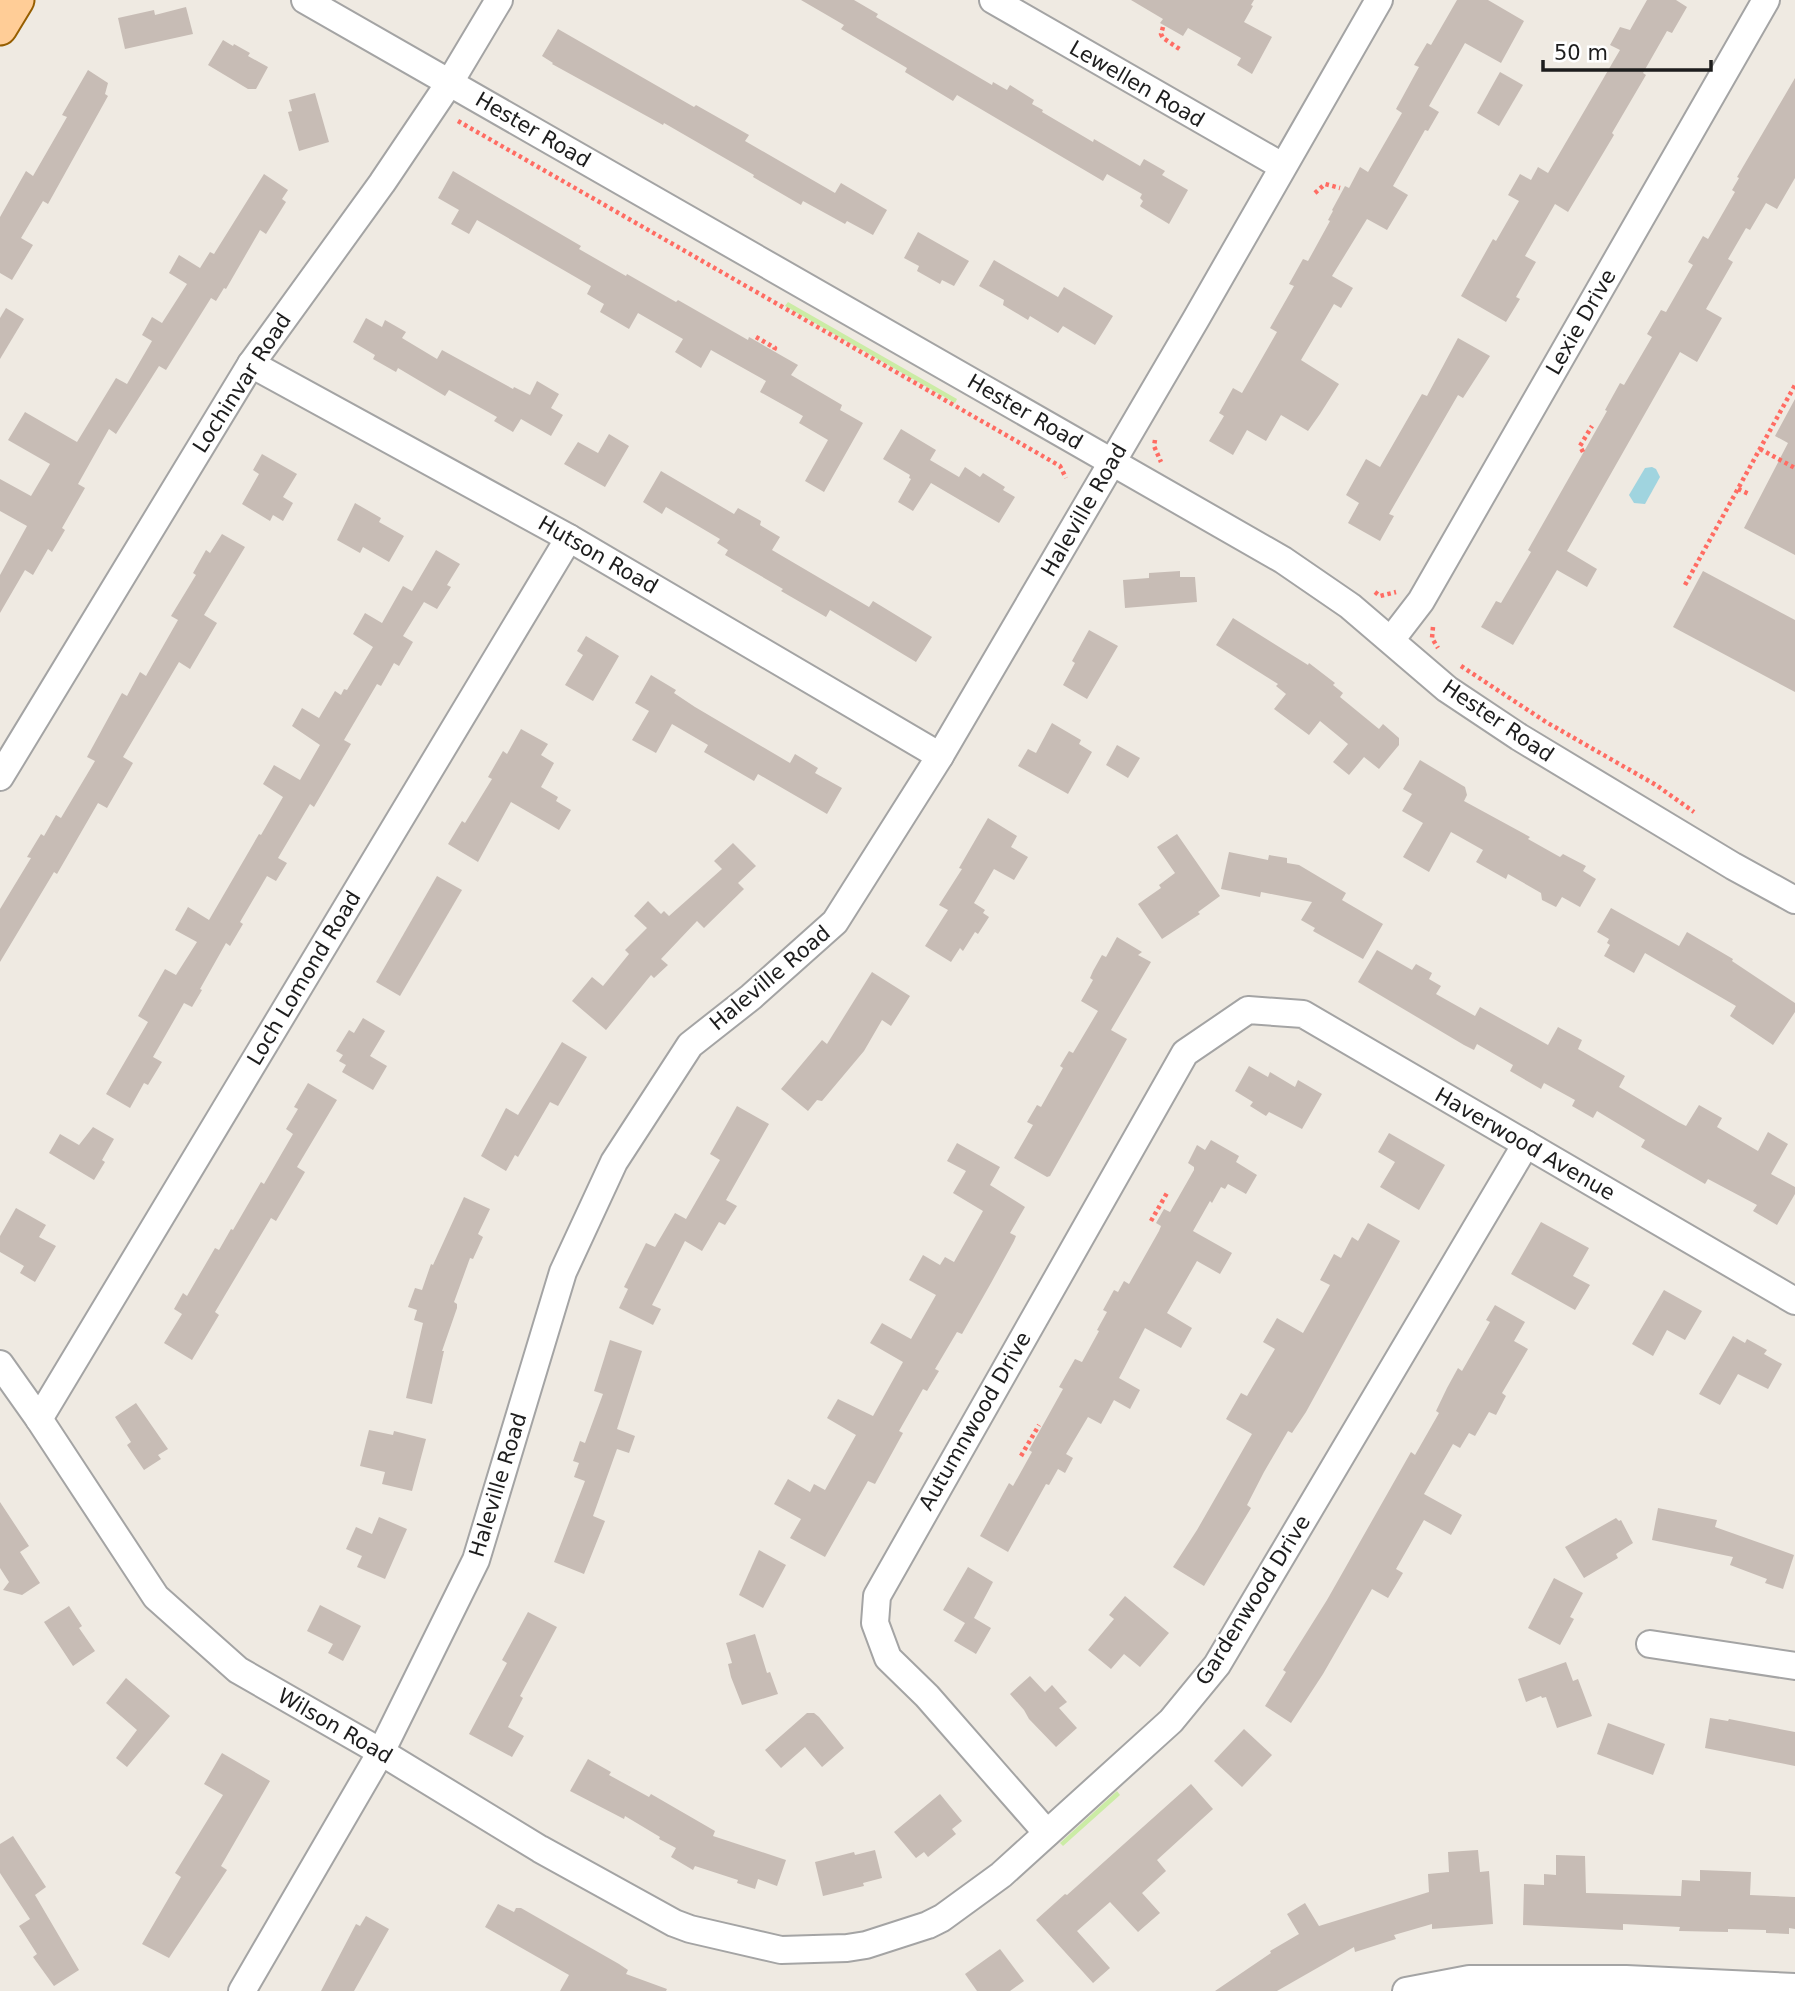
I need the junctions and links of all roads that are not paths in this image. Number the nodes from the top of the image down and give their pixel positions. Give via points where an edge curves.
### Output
1 (17, 0) edge
2 (304, 0) edge
3 (499, 0) edge
4 (993, 0) edge
5 (1378, 0) edge
6 (1766, 0) edge
7 (0, 28) edge
8 (450, 82) junction
9 (1282, 166) junction
10 (250, 364) junction
11 (1112, 462) junction
12 (569, 538) junction
13 (1391, 639) junction
14 (940, 756) junction
15 (0, 777) edge
16 (1795, 900) edge
17 (1248, 1010) joint
18 (1526, 1144) junction
19 (1795, 1301) edge
20 (0, 1364) edge
21 (39, 1419) junction
22 (1650, 1644) dead end
23 (1795, 1666) edge
24 (381, 1752) junction
25 (1047, 1833) junction
26 (781, 1950) joint
27 (1626, 1985) edge
28 (1795, 1987) edge
29 (242, 1991) edge
30 (1406, 1991) edge

1 - 7 main road
2 - 8 street, Hester Road
3 - 8 street, Lochinvar Road
4 - 9 street, Lewellen Road
5 - 9 street, Haleville Road
6 - 13 street, Lexie Drive via 1421,601
8 - 10 street, Lochinvar Road
8 - 11 street, Hester Road
9 - 11 street, Haleville Road
10 - 12 street, Hutson Road
10 - 15 street, Lochinvar Road
11 - 13 street, Hester Road via 1308,576
11 - 14 street, Haleville Road
12 - 14 street, Hutson Road
12 - 21 street, Loch Lomond Road
13 - 16 street, Hester Road via 1447,689 1519,737
14 - 24 street, Haleville Road via 835,922 690,1045 614,1162 563,1272 476,1560
17 - 18 street, Haverwood Avenue via 1303,1014
17 - 25 street, Autumnwood Drive via 1185,1054 877,1596 876,1623 888,1658
18 - 19 street, Haverwood Avenue
18 - 25 street, Gardenwood Drive via 1217,1665 1171,1721
20 - 21 street, Wilson Road
21 - 24 street, Wilson Road via 156,1597 238,1670
22 - 23 street
24 - 26 street, Wilson Road via 656,1914 690,1929
24 - 29 street, Haleville Road
25 - 26 street, Gardenwood Drive via 1001,1875 928,1925 866,1945
27 - 28 street
27 - 30 street via 1469,1979

